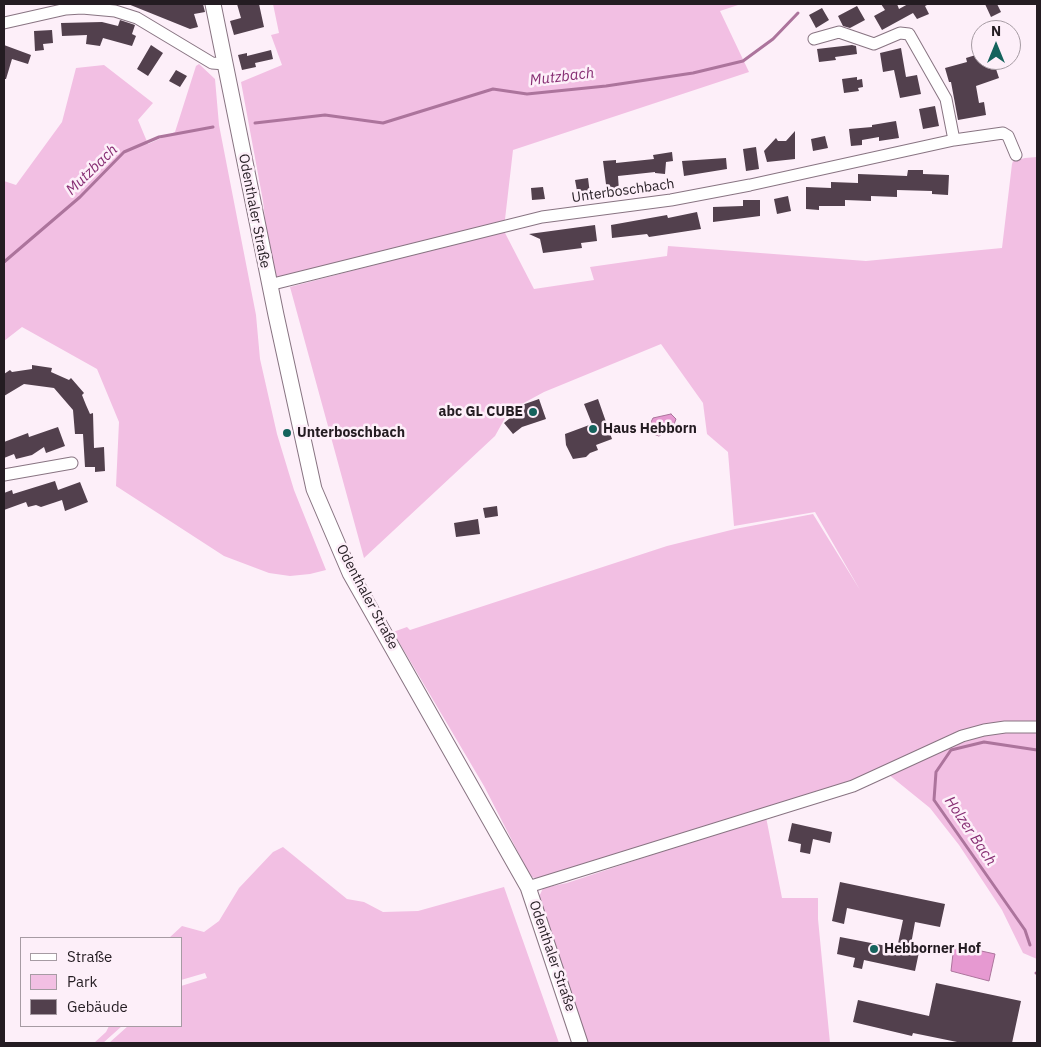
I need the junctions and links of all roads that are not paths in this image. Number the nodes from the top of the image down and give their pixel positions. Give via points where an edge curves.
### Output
1 (213, 4) edge
2 (4, 23) edge
3 (814, 39) dead end
4 (225, 64) junction
5 (954, 140) junction
6 (1016, 155) dead end
7 (269, 285) junction
8 (72, 463) dead end
9 (4, 475) edge
10 (1037, 727) edge
11 (528, 887) junction
12 (580, 1043) edge

1 - 4 main road, Odenthaler Straße
2 - 4 street via 82,8 115,11 137,18 212,63
3 - 5 street via 839,32 874,44 900,33 909,34 946,100
4 - 7 main road, Odenthaler Straße
5 - 6 street, Unterboschbach via 1003,133 1008,136
5 - 7 street, Unterboschbach via 671,200 542,217
7 - 11 main road, Odenthaler Straße via 318,498 350,573
8 - 9 street
10 - 11 street via 1005,727 970,734 853,786
11 - 12 main road, Odenthaler Straße

